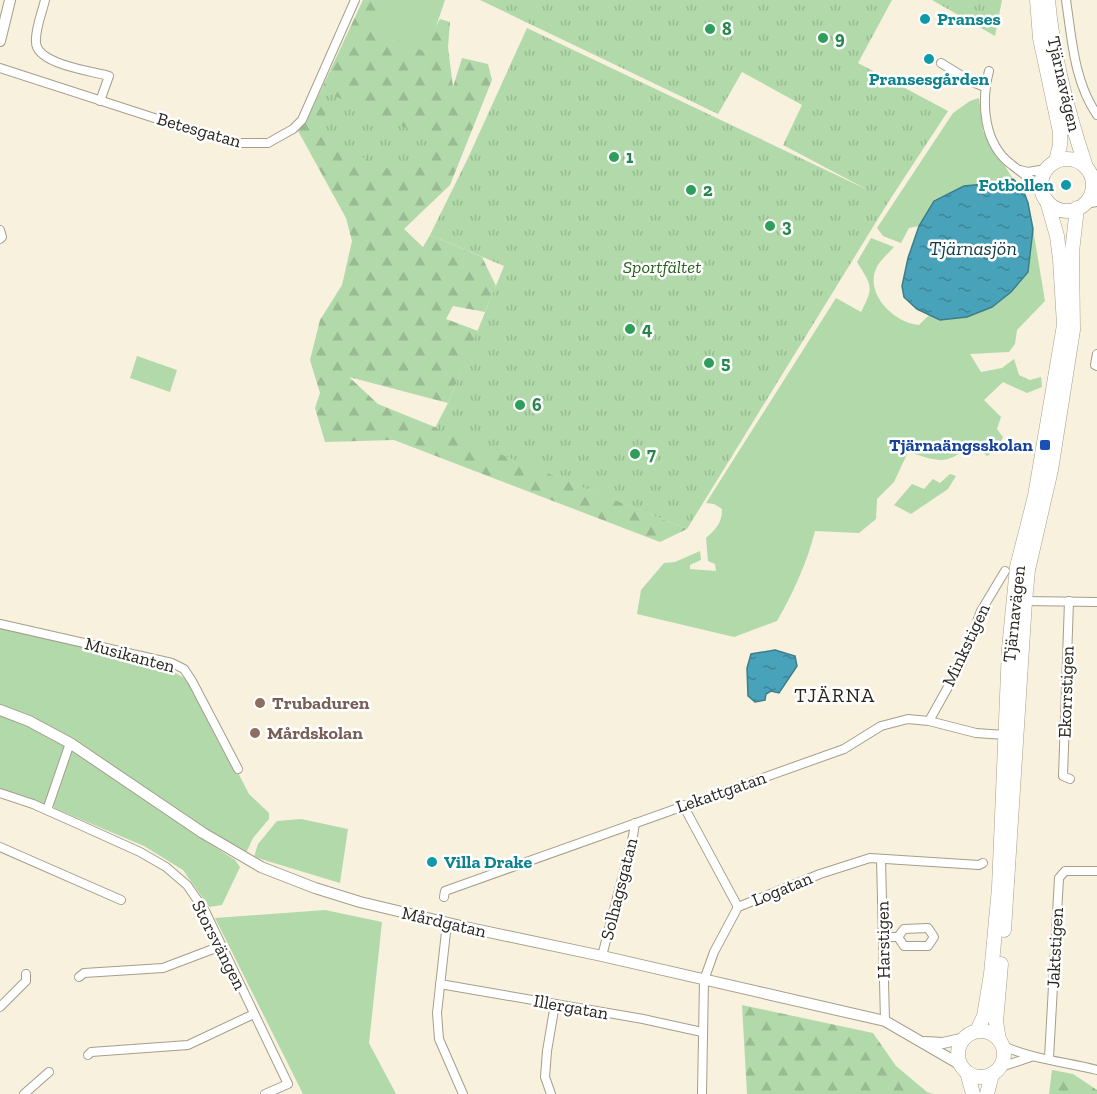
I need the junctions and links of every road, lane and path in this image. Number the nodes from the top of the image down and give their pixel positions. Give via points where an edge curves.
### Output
1 (10, 0) edge
2 (45, 0) edge
3 (355, 0) edge
4 (1037, 0) edge
5 (1048, 0) edge
6 (1066, 0) edge
7 (0, 41) edge
8 (941, 63) dead end
9 (0, 68) edge
10 (989, 71) dead end
11 (985, 87) junction
12 (100, 101) junction
13 (1097, 115) edge
14 (1051, 165) junction
15 (1086, 167) junction
16 (1020, 170) junction
17 (1095, 187) edge
18 (1044, 194) junction
19 (1086, 204) edge
20 (0, 230) edge
21 (0, 239) edge
22 (1097, 354) edge
23 (1097, 366) edge
24 (1005, 571) dead end
25 (1069, 601) junction
26 (1025, 602) junction
27 (1097, 602) edge
28 (0, 624) edge
29 (0, 710) edge
30 (929, 721) junction
31 (1005, 735) junction
32 (70, 743) junction
33 (238, 769) dead end
34 (1070, 779) dead end
35 (0, 793) edge
36 (683, 805) junction
37 (47, 810) junction
38 (635, 823) junction
39 (0, 847) edge
40 (881, 859) junction
41 (983, 863) dead end
42 (1097, 871) edge
43 (444, 897) dead end
44 (121, 900) dead end
45 (738, 907) junction
46 (447, 923) junction
47 (883, 937) junction
48 (898, 938) dead end
49 (221, 946) junction
50 (602, 956) junction
51 (26, 974) dead end
52 (80, 976) dead end
53 (704, 980) junction
54 (440, 984) junction
55 (555, 1004) junction
56 (0, 1007) edge
57 (254, 1014) junction
58 (885, 1021) junction
59 (702, 1032) junction
60 (971, 1035) junction
61 (925, 1042) junction
62 (1001, 1043) junction
63 (88, 1055) dead end
64 (1030, 1057) junction
65 (1049, 1058) junction
66 (964, 1068) junction
67 (1097, 1070) edge
68 (997, 1071) junction
69 (49, 1072) dead end
70 (24, 1094) edge
71 (265, 1094) edge
72 (463, 1094) edge
73 (551, 1094) edge
74 (702, 1094) edge
75 (974, 1094) edge
76 (987, 1094) edge

1 - 7 street
2 - 12 street via 37,47 41,54 58,63 109,76
3 - 12 street, Betesgatan via 302,120 268,143 240,143
4 - 14 highway, Tjärnavägen via 1040,38 1060,132 1060,145
5 - 15 highway, Tjärnavägen via 1057,62
6 - 13 street via 1078,75
8 - 11 street
9 - 12 street, Betesgatan
10 - 11 street
11 - 16 street via 987,127 998,149
14 - 15 highway via 1072,159
14 - 16 street via 1028,172
14 - 18 highway via 1042,178
15 - 17 highway
16 - 18 street
17 - 19 highway
18 - 19 highway via 1052,206 1064,210
18 - 31 highway, Tjärnavägen via 1057,236 1064,324 1035,496 1017,567
19 - 26 highway, Tjärnavägen via 1072,252 1073,330
20 - 21 street
22 - 23 street
24 - 30 street, Minkstigen via 981,611 962,662
25 - 26 street
25 - 27 street
25 - 34 street, Ekorrstigen via 1063,776
26 - 62 highway, Tjärnavägen via 1008,892 996,1022
28 - 33 street, Musikanten via 139,654 184,669
29 - 32 street, Mårdgatan
30 - 31 street, Lekattgatan via 976,733
30 - 36 street, Lekattgatan via 908,719 881,726 844,749
31 - 60 highway, Tjärnavägen via 991,974 984,1016
32 - 37 street
32 - 46 street, Mårdgatan via 203,833 261,867 360,902
35 - 37 street, Storsvängen
36 - 38 street, Lekattgatan
36 - 45 street
37 - 49 street, Storsvängen via 166,867 187,885 205,911
38 - 43 street, Lekattgatan via 445,891
38 - 50 street, Solhagsgatan
39 - 44 street via 103,896
40 - 41 street, Logatan
40 - 45 street, Logatan via 870,858 820,874
40 - 47 street, Harstigen
42 - 65 street, Jaktstigen via 1065,871 1059,878
45 - 53 street, Logatan
46 - 50 street, Mårdgatan
46 - 54 street
47 - 48 street
47 - 58 street, Harstigen
49 - 52 street via 163,968 84,972
49 - 57 street, Storsvängen
50 - 53 street, Mårdgatan
51 - 56 street via 26,981
53 - 58 street, Mårdgatan
53 - 59 street, Logatan
54 - 55 street, Illergatan
54 - 72 street via 440,1039
55 - 59 street, Illergatan
55 - 73 street via 545,1077
57 - 63 street via 188,1045
57 - 71 street, Storsvängen via 288,1084
58 - 61 street, Mårdgatan
59 - 74 street, Logatan
60 - 61 street
60 - 62 highway via 987,1032
60 - 66 highway via 959,1048
61 - 66 street, Mårdgatan
62 - 64 street
62 - 68 highway via 1004,1057
64 - 65 street
64 - 68 street
65 - 67 street
66 - 68 highway via 979,1077
66 - 75 highway
68 - 76 highway
69 - 70 street

